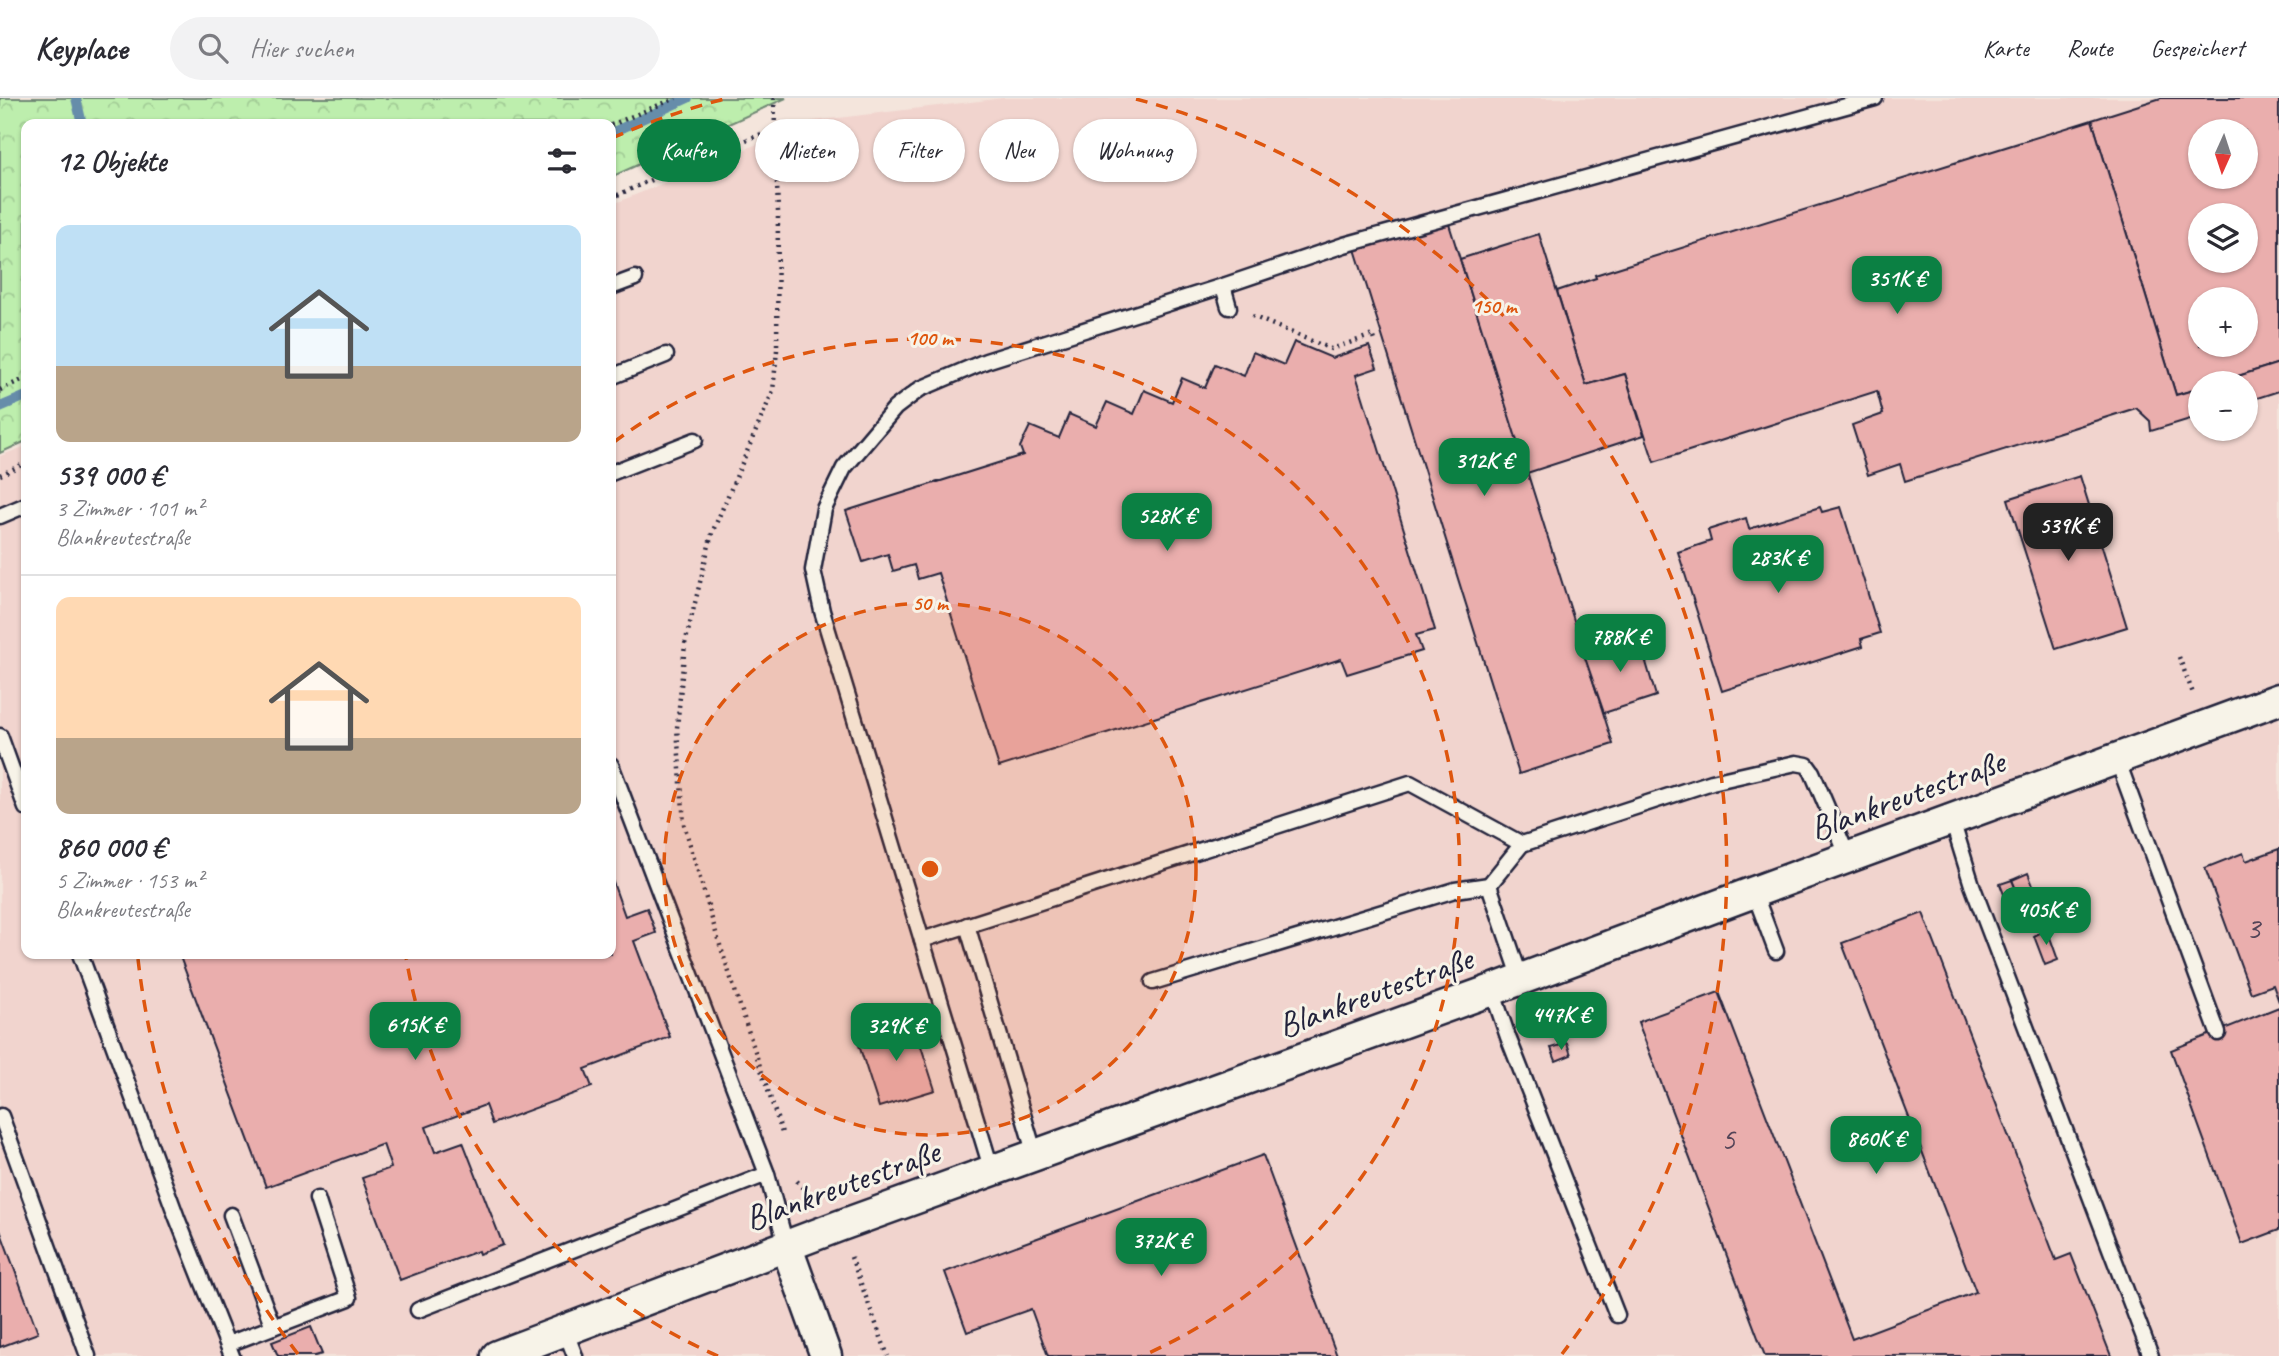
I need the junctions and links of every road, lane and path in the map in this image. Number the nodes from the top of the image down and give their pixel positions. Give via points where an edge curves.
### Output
1 (676, 98) edge
2 (774, 98) edge
3 (1875, 98) edge
4 (775, 119) edge
5 (616, 123) edge
6 (755, 136) edge
7 (776, 182) edge
8 (616, 196) edge
9 (635, 278) dead end
10 (616, 285) edge
11 (1223, 286) junction
12 (1229, 307) joint
13 (1376, 344) dead end
14 (666, 355) dead end
15 (616, 375) edge
16 (21, 380) edge
17 (0, 390) edge
18 (695, 440) dead end
19 (21, 465) edge
20 (616, 471) edge
21 (0, 475) edge
22 (21, 507) edge
23 (0, 516) edge
24 (2179, 656) dead end
25 (2279, 699) edge
26 (2206, 726) junction
27 (0, 736) edge
28 (2117, 759) junction
29 (616, 778) edge
30 (21, 794) edge
31 (1952, 820) junction
32 (1522, 844) junction
33 (1848, 857) junction
34 (1489, 885) junction
35 (1754, 891) junction
36 (967, 925) junction
37 (922, 940) junction
38 (1776, 951) dead end
39 (82, 959) edge
40 (1521, 979) junction
41 (1153, 982) dead end
42 (1492, 990) junction
43 (2218, 1033) dead end
44 (1, 1116) edge
45 (785, 1144) dead end
46 (1035, 1156) junction
47 (794, 1170) dead end
48 (992, 1171) junction
49 (766, 1174) junction
50 (317, 1199) dead end
51 (231, 1214) dead end
52 (839, 1226) junction
53 (786, 1245) junction
54 (418, 1310) dead end
55 (1616, 1315) dead end
56 (273, 1327) junction
57 (570, 1343) edge
58 (230, 1350) edge
59 (88, 1356) edge
60 (497, 1356) edge
61 (826, 1356) edge
62 (888, 1356) edge
63 (2151, 1356) edge

1 - 5 path
2 - 4 path
3 - 11 lane via 1344,245
6 - 8 path
7 - 45 path via 773,391 712,533 685,644 677,728 684,824
9 - 10 lane
11 - 12 lane
11 - 37 lane via 986,362 920,389 895,408 844,468 824,509 813,569 822,611
12 - 13 path via 1331,349 1373,335
14 - 15 lane
16 - 17 path
18 - 20 lane
19 - 21 path
22 - 23 lane
24 - 26 path
25 - 26 street, Blankreutestraße
26 - 28 street, Blankreutestraße
27 - 30 lane
28 - 31 street, Blankreutestraße
28 - 43 lane
29 - 49 lane
31 - 33 street, Blankreutestraße
31 - 63 lane via 1972,885
32 - 33 lane via 1712,782 1796,763 1807,765 1812,772
32 - 34 lane
32 - 36 lane via 1410,783
33 - 35 street, Blankreutestraße
34 - 40 lane
34 - 41 lane via 1455,890
35 - 38 lane
35 - 40 street, Blankreutestraße
36 - 37 lane
36 - 46 lane
37 - 48 lane
39 - 58 lane
40 - 42 street, Blankreutestraße
42 - 46 street, Blankreutestraße
42 - 55 lane
44 - 59 lane
46 - 48 street, Blankreutestraße
47 - 52 path via 798,1183
48 - 52 street, Blankreutestraße
49 - 53 lane
49 - 54 lane
50 - 56 lane via 349,1298
51 - 56 lane
52 - 53 street, Blankreutestraße
52 - 62 path
53 - 57 street, Blankreutestraße
53 - 61 street
56 - 58 lane
57 - 60 street, Blankreutestraße

